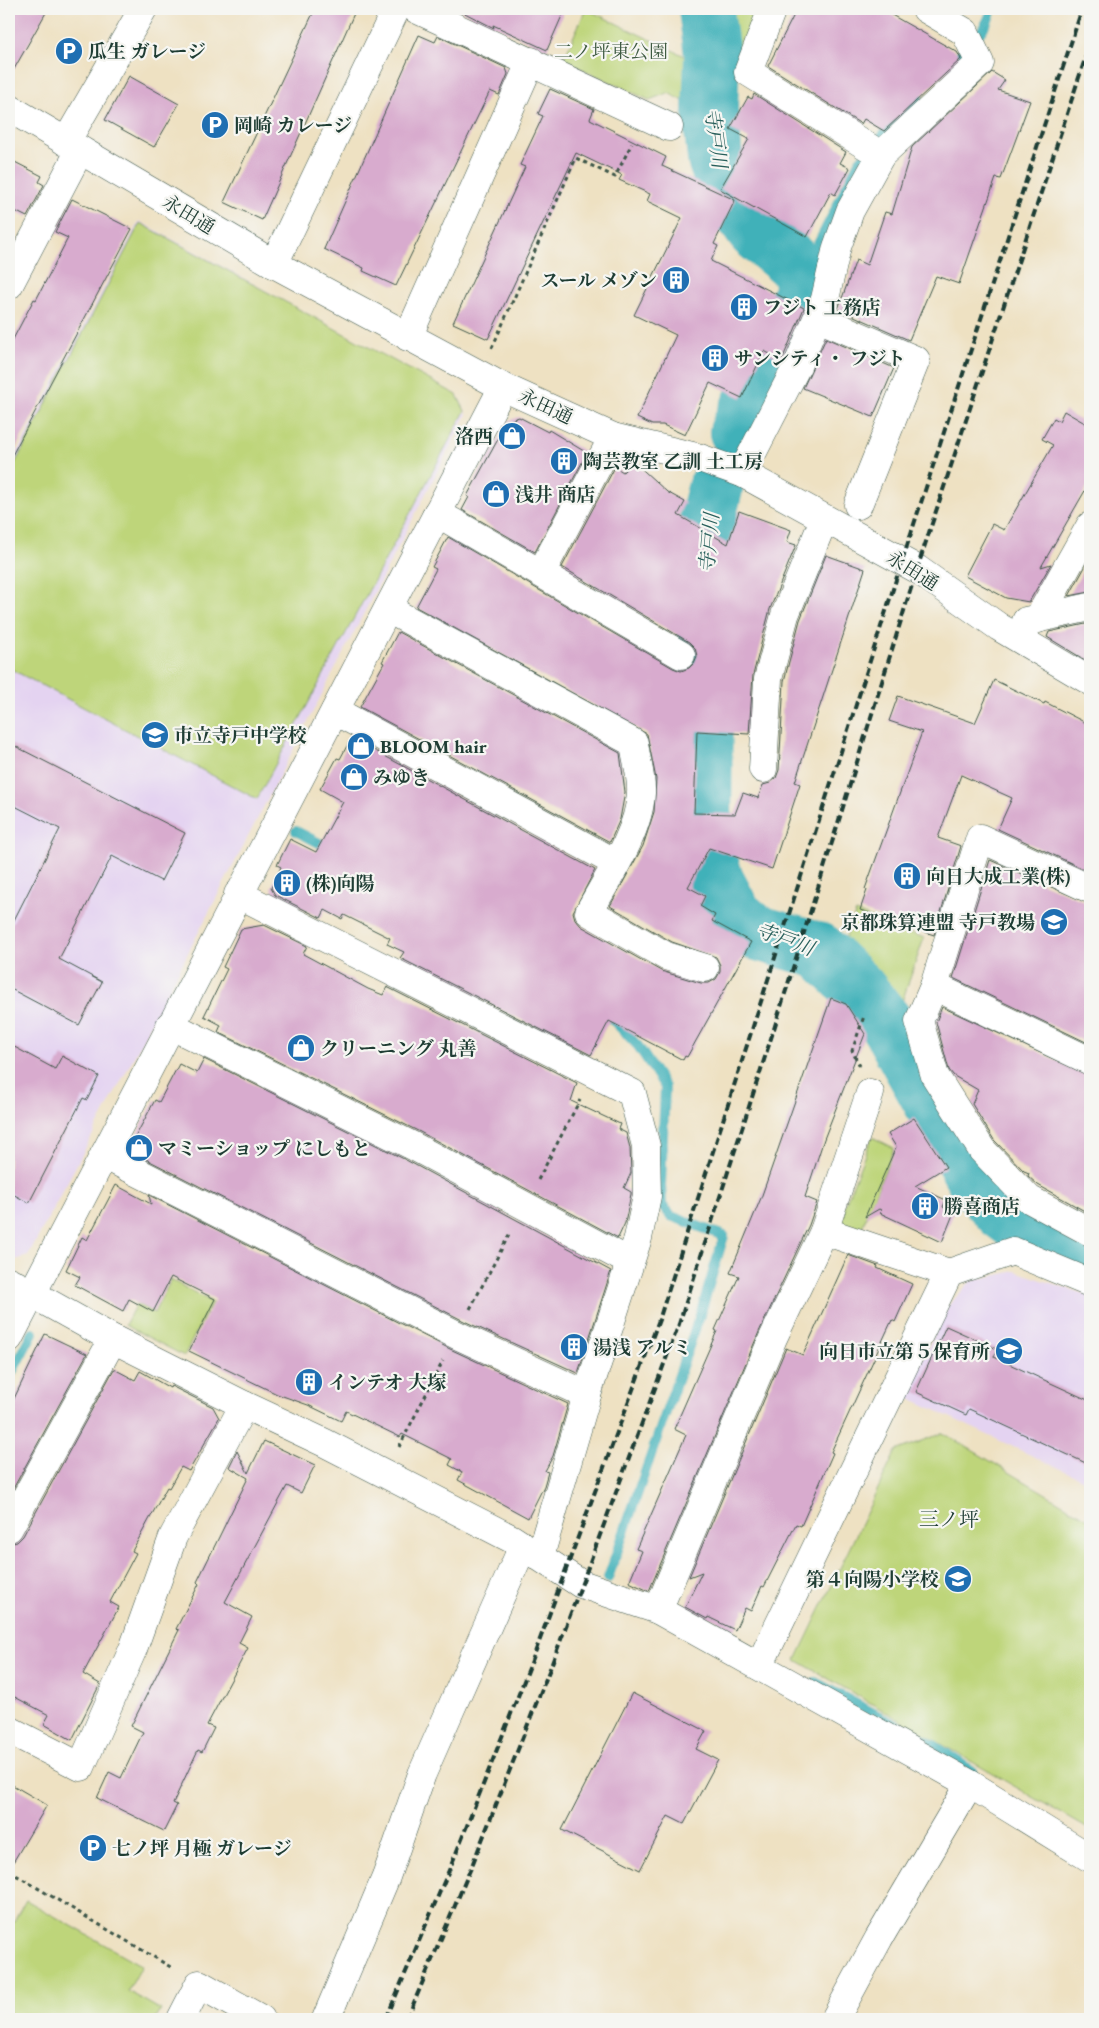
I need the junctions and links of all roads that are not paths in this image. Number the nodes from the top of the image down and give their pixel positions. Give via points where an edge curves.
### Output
1 (143, 9) edge
2 (396, 9) edge
3 (416, 9) edge
4 (772, 9) edge
5 (926, 9) edge
6 (530, 61) junction
7 (9, 108) edge
8 (657, 121) road end
9 (73, 146) junction
10 (881, 155) junction
11 (274, 264) junction
12 (9, 285) edge
13 (818, 318) junction
14 (408, 337) junction
15 (503, 386) junction
16 (613, 437) junction
17 (742, 473) junction
18 (858, 505) dead end
19 (437, 512) junction
20 (824, 519) junction
21 (1090, 526) edge
22 (541, 573) junction
23 (1090, 607) edge
24 (388, 609) junction
25 (1038, 619) junction
26 (999, 627) junction
27 (680, 655) dead end
28 (1090, 681) edge
29 (335, 711) junction
30 (763, 769) dead end
31 (616, 863) junction
32 (1090, 889) edge
33 (238, 894) junction
34 (704, 968) dead end
35 (934, 986) junction
36 (170, 1025) junction
37 (1090, 1061) edge
38 (870, 1094) road end
39 (104, 1155) junction
40 (824, 1231) junction
41 (1090, 1232) edge
42 (630, 1262) junction
43 (948, 1273) junction
44 (9, 1281) edge
45 (1090, 1283) edge
46 (32, 1294) junction
47 (9, 1338) edge
48 (113, 1338) junction
49 (587, 1395) junction
50 (244, 1405) junction
51 (9, 1528) edge
52 (532, 1551) junction
53 (658, 1610) junction
54 (759, 1666) junction
55 (9, 1730) edge
56 (970, 1784) junction
57 (1090, 1858) edge
58 (181, 2019) edge
59 (261, 2019) edge
60 (326, 2019) edge
61 (835, 2019) edge

1 - 9 street
2 - 11 street
3 - 6 street
4 - 10 street via 748,72
5 - 10 street via 965,32 980,64
6 - 8 street
6 - 14 street
7 - 9 street, 永田通
9 - 11 street, 永田通
9 - 12 street
10 - 13 street via 850,211
11 - 14 street, 永田通
13 - 17 street
13 - 18 street via 916,360
14 - 15 street, 永田通
15 - 16 street, 永田通
15 - 19 street
16 - 17 street, 永田通 via 697,457
16 - 22 street
17 - 20 street, 永田通
19 - 22 street
19 - 24 street
20 - 26 street, 永田通 via 917,569
20 - 30 street via 786,615 768,679
21 - 25 street
22 - 27 street
23 - 25 street
24 - 29 street
24 - 31 street via 634,743 641,791 638,816
25 - 26 street
26 - 28 street, 永田通
29 - 31 street
29 - 33 street
31 - 34 street via 589,912 666,956
32 - 35 street via 980,838
33 - 36 street
33 - 42 street via 632,1093 646,1146 647,1196
35 - 37 street
35 - 41 street via 919,1022 935,1076 945,1093 982,1150 1029,1199
36 - 39 street
36 - 42 street via 413,1146
38 - 40 street
39 - 46 street
39 - 49 street via 457,1335
40 - 43 street
40 - 53 street via 773,1338
42 - 49 street
43 - 45 street via 1013,1251
43 - 54 street
44 - 46 street
46 - 47 street
46 - 48 street
48 - 50 street
48 - 51 street
49 - 52 street
50 - 52 street via 386,1474
50 - 55 street via 174,1537 133,1649 81,1767
52 - 53 street via 580,1584
52 - 60 street via 422,1774 386,1877
53 - 54 street
54 - 56 street
56 - 57 street
56 - 61 street
58 - 59 street via 199,1984

